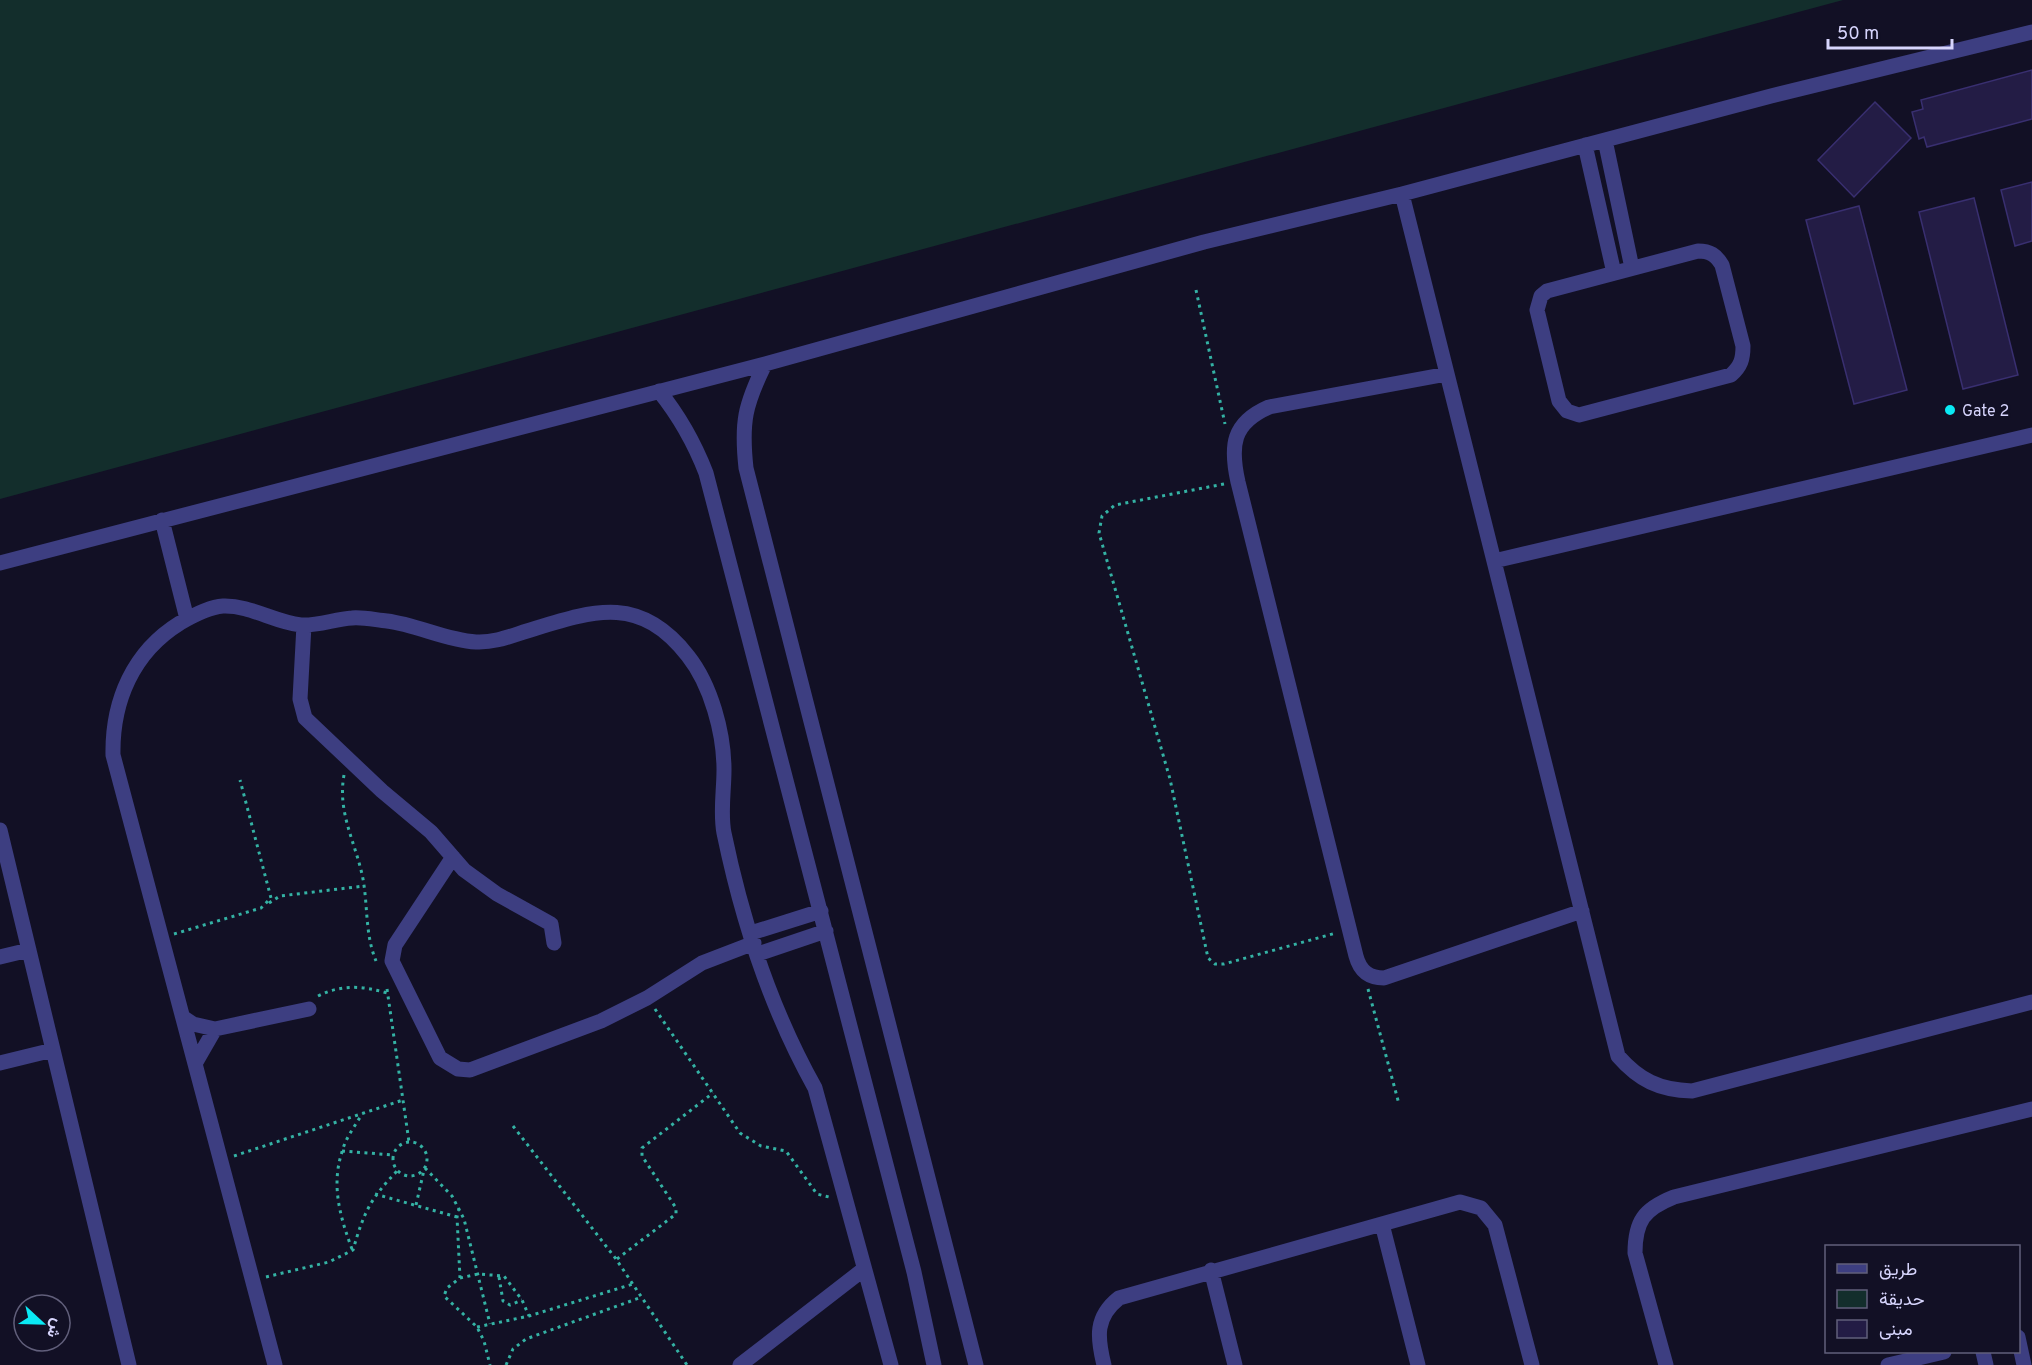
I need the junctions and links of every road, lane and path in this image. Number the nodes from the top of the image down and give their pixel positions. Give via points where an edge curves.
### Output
1 (2032, 32) edge
2 (1605, 140) junction
3 (1585, 145) junction
4 (1402, 194) junction
5 (1632, 268) junction
6 (1614, 273) junction
7 (1196, 290) dead end
8 (765, 363) junction
9 (1447, 374) junction
10 (659, 391) junction
11 (2032, 435) edge
12 (1232, 455) junction
13 (1238, 482) junction
14 (162, 520) junction
15 (1494, 561) junction
16 (0, 562) edge
17 (187, 619) junction
18 (304, 625) junction
19 (349, 759) junction
20 (240, 780) dead end
21 (0, 830) edge
22 (453, 857) junction
23 (364, 886) junction
24 (267, 904) junction
25 (821, 911) junction
26 (1582, 911) junction
27 (1349, 929) junction
28 (826, 931) junction
29 (162, 937) junction
30 (554, 943) dead end
31 (754, 944) junction
32 (29, 950) junction
33 (0, 957) edge
34 (378, 966) dead end
35 (1363, 970) junction
36 (387, 986) dead end
37 (387, 993) junction
38 (647, 998) junction
39 (2032, 1002) edge
40 (302, 1011) joint
41 (184, 1018) junction
42 (214, 1029) junction
43 (53, 1050) junction
44 (196, 1062) junction
45 (0, 1063) edge
46 (713, 1093) junction
47 (403, 1100) junction
48 (1399, 1104) dead end
49 (2032, 1109) edge
50 (362, 1114) junction
51 (513, 1126) dead end
52 (409, 1142) junction
53 (342, 1151) junction
54 (393, 1155) junction
55 (221, 1160) junction
56 (424, 1168) junction
57 (398, 1170) junction
58 (843, 1188) junction
59 (375, 1193) junction
60 (416, 1205) junction
61 (459, 1208) junction
62 (457, 1217) junction
63 (1382, 1224) junction
64 (353, 1250) junction
65 (616, 1259) junction
66 (864, 1269) junction
67 (1210, 1270) junction
68 (478, 1274) junction
69 (499, 1277) junction
70 (460, 1278) junction
71 (253, 1281) junction
72 (633, 1284) junction
73 (642, 1297) junction
74 (522, 1300) junction
75 (529, 1316) junction
76 (490, 1324) junction
77 (477, 1327) junction
78 (2020, 1341) edge
79 (1940, 1353) edge
80 (489, 1364) edge
81 (129, 1365) edge
82 (275, 1365) edge
83 (506, 1365) edge
84 (687, 1365) edge
85 (740, 1365) edge
86 (891, 1365) edge
87 (934, 1365) edge
88 (976, 1365) edge
89 (1104, 1365) edge
90 (1235, 1365) edge
91 (1418, 1365) edge
92 (1532, 1365) edge
93 (1666, 1365) edge
94 (1888, 1365) edge
95 (2024, 1365) edge

1 - 2 street
2 - 3 street
2 - 5 street
3 - 4 street
3 - 6 street
4 - 8 street via 1204,242
4 - 9 street
5 - 6 street
5 - 6 street via 1698,251 1717,256 1743,357 1731,375 1573,414 1559,401 1538,303 1547,291
7 - 12 path
8 - 10 street
8 - 88 street via 749,396 742,432 746,468
9 - 12 street via 1269,407 1246,422 1236,437
9 - 15 street
10 - 14 street
10 - 25 street via 695,443 706,473
11 - 15 street
12 - 13 street
13 - 27 street
13 - 27 path via 1115,505 1102,516 1099,533 1170,779 1208,958 1215,964 1224,964
14 - 16 street
14 - 17 street
15 - 26 street
17 - 18 street via 221,606 242,607
17 - 29 street via 157,640 134,668 119,701 113,736 113,755
18 - 19 street via 301,708 305,718
18 - 31 street via 353,618 388,621 453,640 480,642 607,610 636,616 660,629 689,657 708,692 723,747 723,828
19 - 22 street via 431,832
19 - 23 path via 342,784 343,812
20 - 24 path via 270,891
21 - 32 street
22 - 30 street via 480,884 551,924
22 - 38 street via 395,945 392,961 447,1064 458,1069 480,1068 601,1022
23 - 24 path via 280,896
23 - 34 path via 366,926
24 - 29 path
25 - 28 street
25 - 31 street
26 - 35 street via 1384,978
26 - 39 street via 1618,1056 1650,1084 1670,1090 1692,1091
27 - 35 street
28 - 31 street
28 - 87 street via 914,1272
29 - 41 street
31 - 38 street via 712,958
31 - 58 street via 793,1049 814,1088
32 - 33 street
32 - 43 street
35 - 48 path
36 - 37 path
37 - 40 path via 368,987 348,987 320,996
37 - 47 path
38 - 46 path
40 - 42 street
41 - 42 street
41 - 44 street
42 - 44 street
43 - 45 street
43 - 81 street
44 - 55 street
46 - 58 path via 740,1133 761,1146 786,1152 817,1194 829,1198
46 - 65 path via 642,1148 642,1156 676,1208 676,1214
47 - 50 path
47 - 52 path
49 - 93 street via 1656,1204 1643,1217 1635,1234 1635,1253
50 - 53 path
50 - 55 path
51 - 65 path
52 - 54 path via 401,1144
52 - 56 path via 424,1149
53 - 54 path
53 - 64 path via 336,1185 340,1219
54 - 57 path
55 - 71 street
56 - 57 path via 407,1176
56 - 60 path
56 - 61 path
57 - 59 path
58 - 66 street
59 - 60 path
59 - 64 path via 365,1210
60 - 62 path
61 - 62 path
61 - 68 path
62 - 70 path
63 - 67 street
63 - 91 street
63 - 92 street via 1460,1202 1471,1203 1489,1216 1495,1225
64 - 71 path via 329,1262
65 - 72 path
66 - 85 street
66 - 86 street
67 - 89 street via 1119,1298 1110,1305 1098,1330
67 - 90 street
68 - 69 path
68 - 70 path
68 - 76 path
69 - 74 path via 504,1276
69 - 74 path via 503,1301 510,1305
70 - 77 path via 447,1288 445,1299
71 - 82 street
72 - 73 path
72 - 75 path
73 - 83 path via 526,1339 513,1349
73 - 84 path
74 - 75 path
75 - 76 path
76 - 77 path
77 - 80 path
78 - 95 street
79 - 94 street

